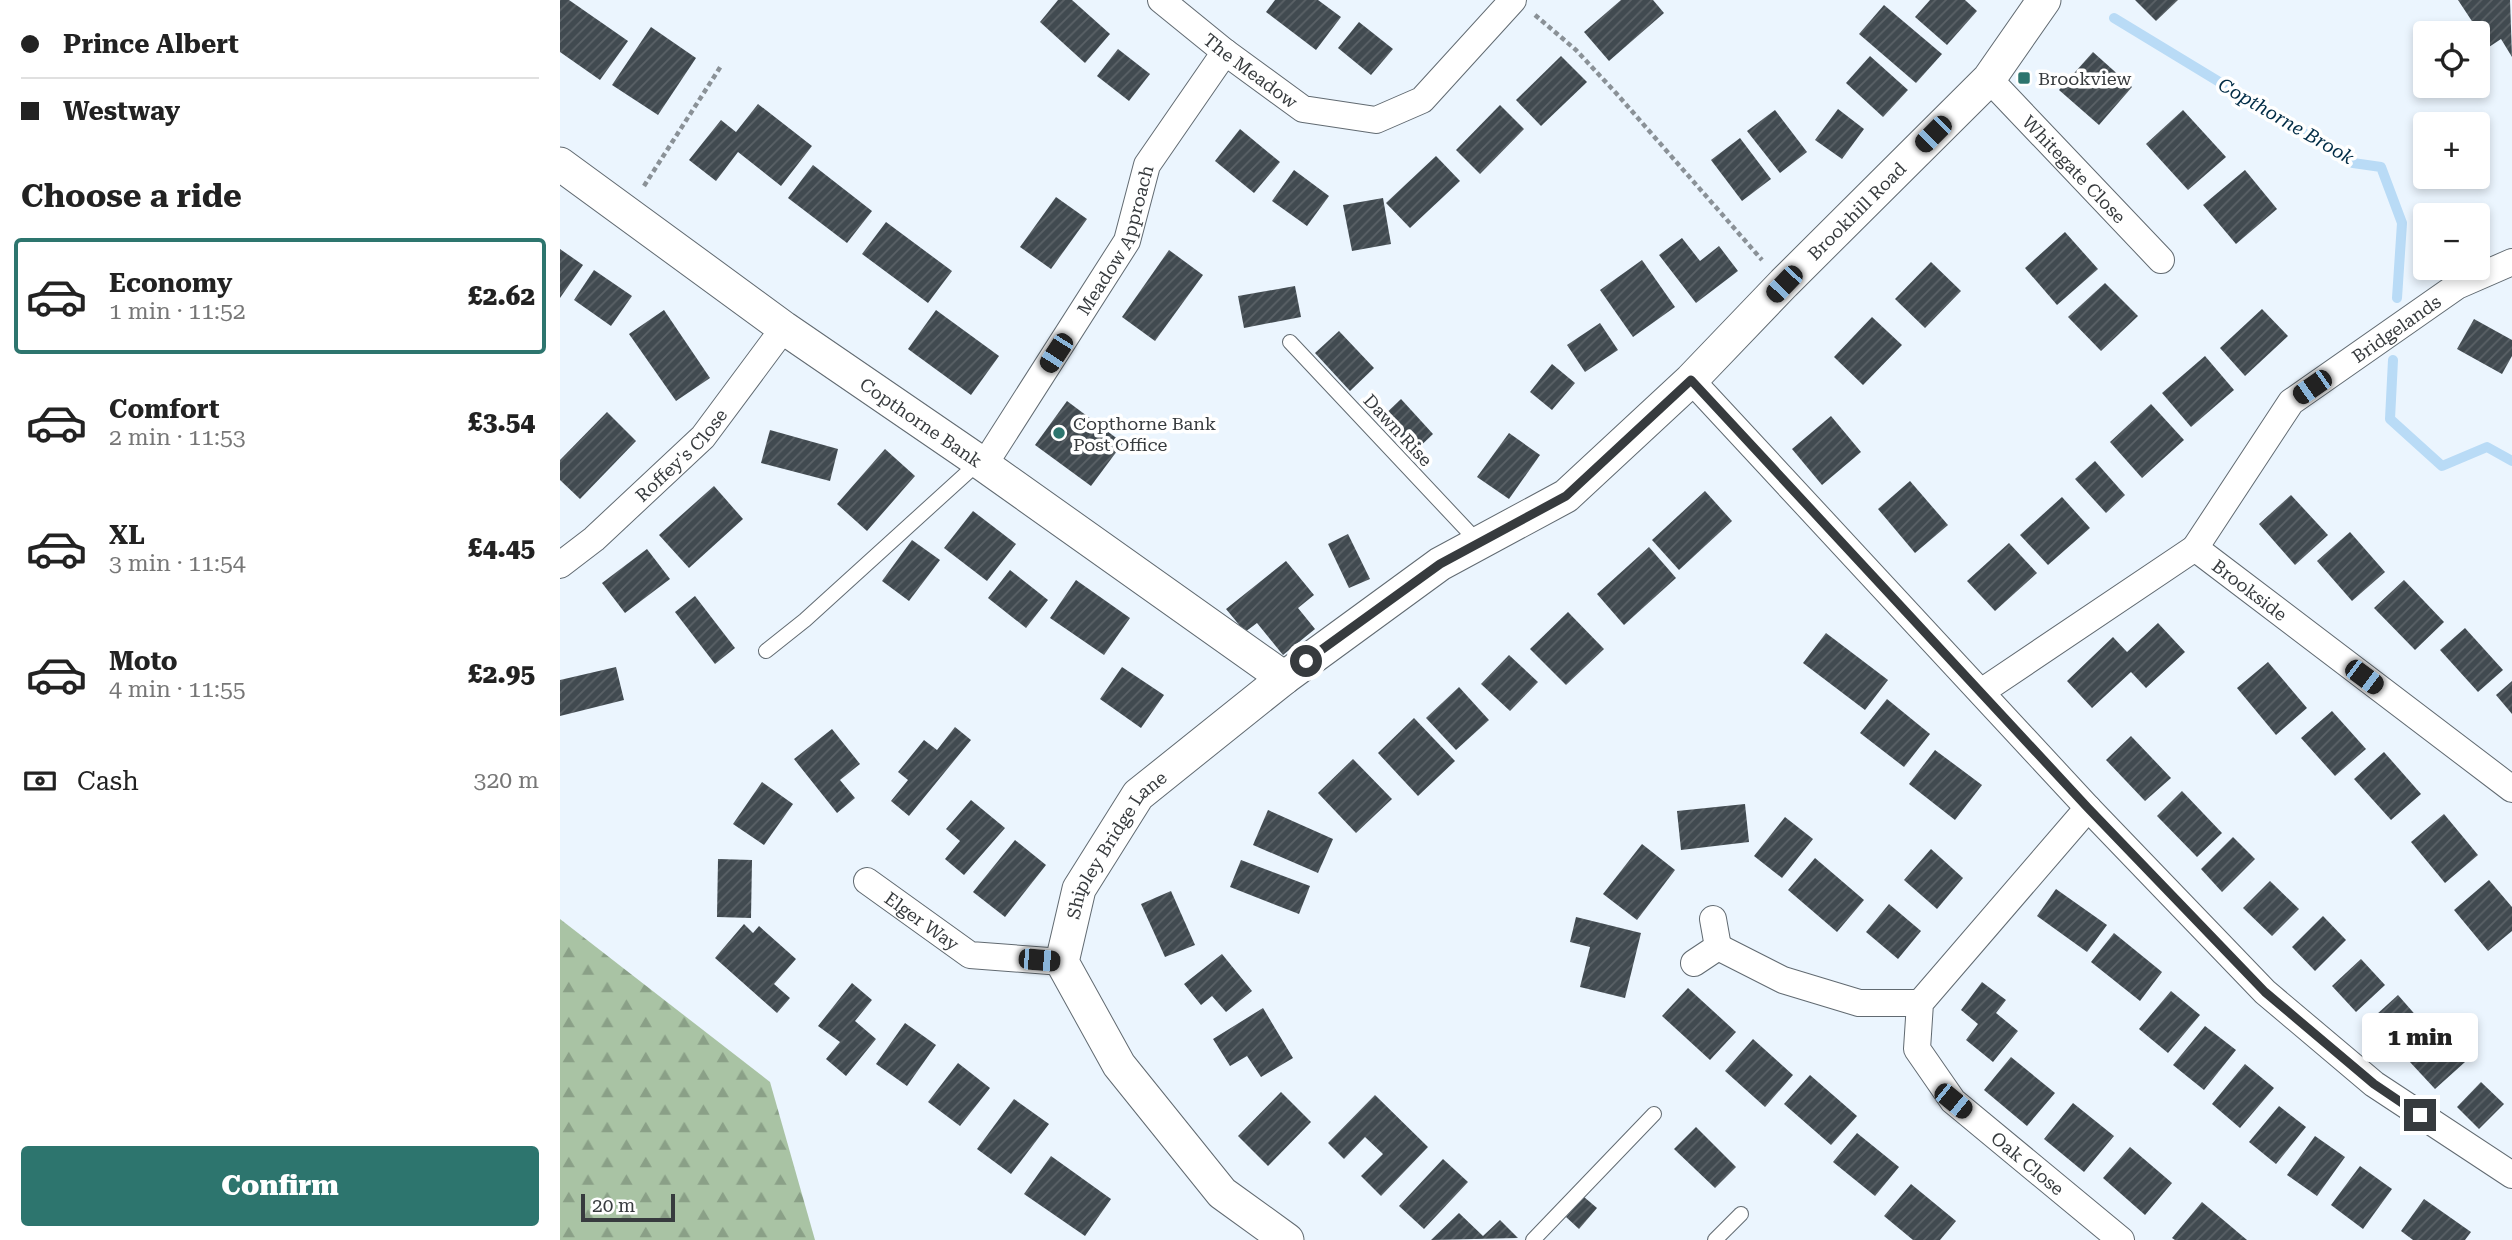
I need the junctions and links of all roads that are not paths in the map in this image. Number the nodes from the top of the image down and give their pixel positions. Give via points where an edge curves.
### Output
1 (1161, 0) edge
2 (2043, 0) edge
3 (1520, 4) edge
4 (1225, 51) junction
5 (1989, 79) junction
6 (560, 164) edge
7 (2161, 260) dead end
8 (2512, 262) edge
9 (784, 328) junction
10 (1290, 342) dead end
11 (1691, 380) junction
12 (982, 463) junction
13 (1479, 543) junction
14 (2195, 548) junction
15 (560, 565) edge
16 (766, 651) dead end
17 (1284, 678) junction
18 (1981, 692) junction
19 (2512, 789) edge
20 (2088, 808) junction
21 (867, 881) dead end
22 (1713, 919) dead end
23 (1718, 947) junction
24 (1062, 962) junction
25 (1694, 963) dead end
26 (1920, 1003) junction
27 (1654, 1114) dead end
28 (2512, 1175) edge
29 (1741, 1214) dead end
30 (1287, 1240) edge
31 (1533, 1240) edge
32 (1715, 1240) edge
33 (2121, 1240) edge

1 - 4 street, The Meadow
2 - 5 street, Brookhill Road
3 - 4 street, The Meadow via 1422,100 1376,120 1303,109
4 - 12 street, Meadow Approach via 1147,165 1127,242
5 - 7 street, Whitegate Close
5 - 11 street, Brookhill Road
6 - 9 street, Copthorne Bank
8 - 14 street, Bridgelands via 2457,286 2291,402
9 - 12 street, Copthorne Bank
9 - 15 street, Roffey's Close via 703,436
10 - 13 lane, Dawn Rise
11 - 13 street, Brookhill Road via 1566,496
11 - 18 street
12 - 16 lane
12 - 17 street, Copthorne Bank
13 - 17 street, Brookhill Road via 1440,564
14 - 18 street, Brookside
14 - 19 street, Brookside
17 - 24 street, Shipley Bridge Lane via 1138,795 1079,889
18 - 20 street
20 - 26 street
20 - 28 street via 2265,992 2374,1084
21 - 24 street, Elger Way via 970,955
22 - 23 street
23 - 25 street
23 - 26 street via 1783,980 1859,1003
24 - 30 street via 1119,1065 1222,1193
26 - 33 street, Oak Close via 1917,1049 1953,1101
27 - 31 lane
29 - 32 lane

